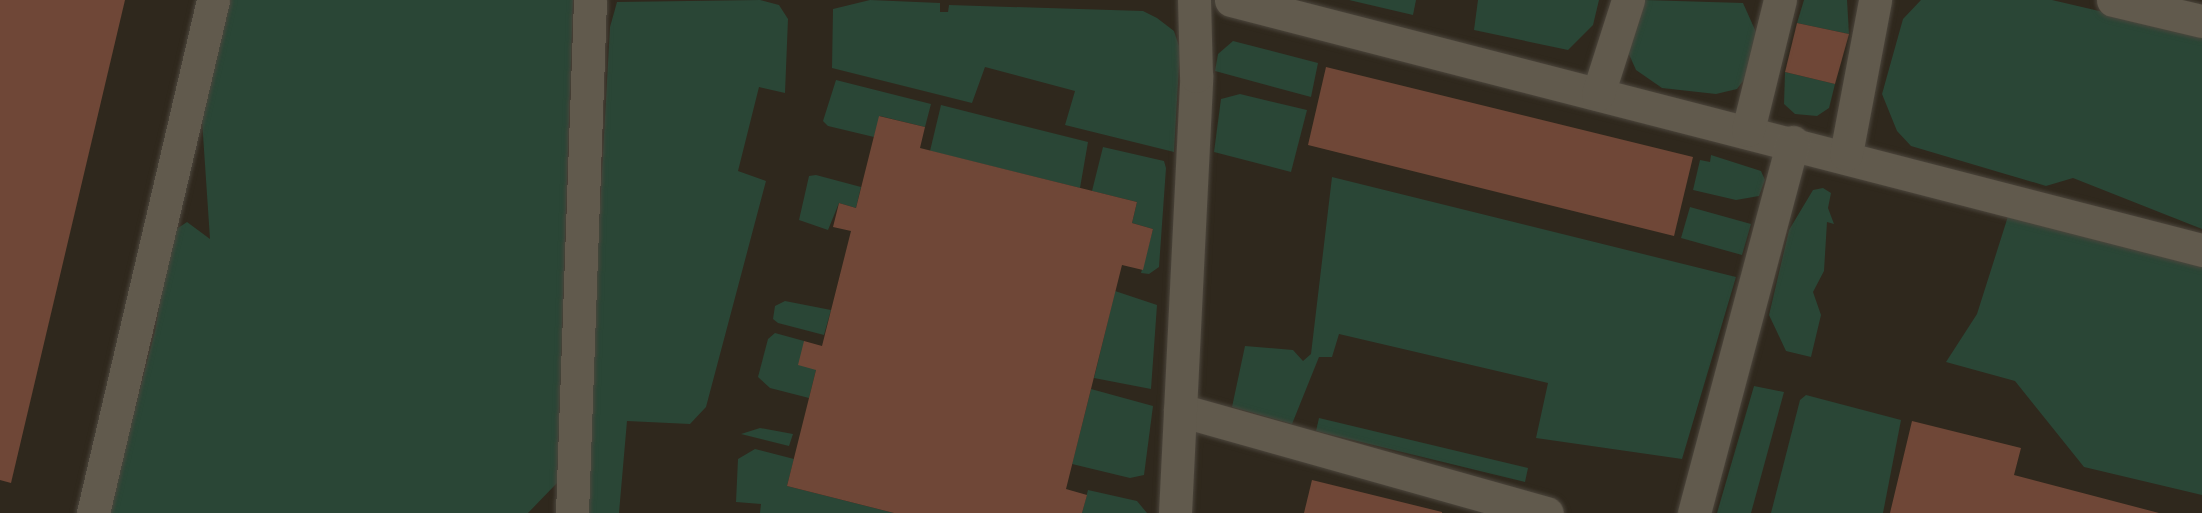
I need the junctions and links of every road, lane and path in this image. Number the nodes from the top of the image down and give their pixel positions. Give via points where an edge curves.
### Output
1 (213, 0) edge
2 (590, 0) edge
3 (1194, 0) edge
4 (1231, 0) edge
5 (1628, 0) edge
6 (1779, 0) edge
7 (1875, 0) edge
8 (2113, 0) edge
9 (2202, 21) edge
10 (1598, 94) junction
11 (1748, 130) junction
12 (1793, 142) junction
13 (1845, 154) junction
14 (2202, 250) edge
15 (1180, 410) junction
16 (93, 513) edge
17 (572, 513) edge
18 (1175, 513) edge
19 (1547, 513) edge
20 (1694, 513) edge

1 - 16 lane
2 - 17 lane
3 - 15 lane via 1196,76
4 - 10 lane
5 - 10 lane
6 - 11 lane
7 - 13 lane
8 - 9 lane
10 - 11 lane
11 - 12 lane
12 - 13 lane
12 - 20 lane
13 - 14 lane
15 - 18 lane
15 - 19 lane

